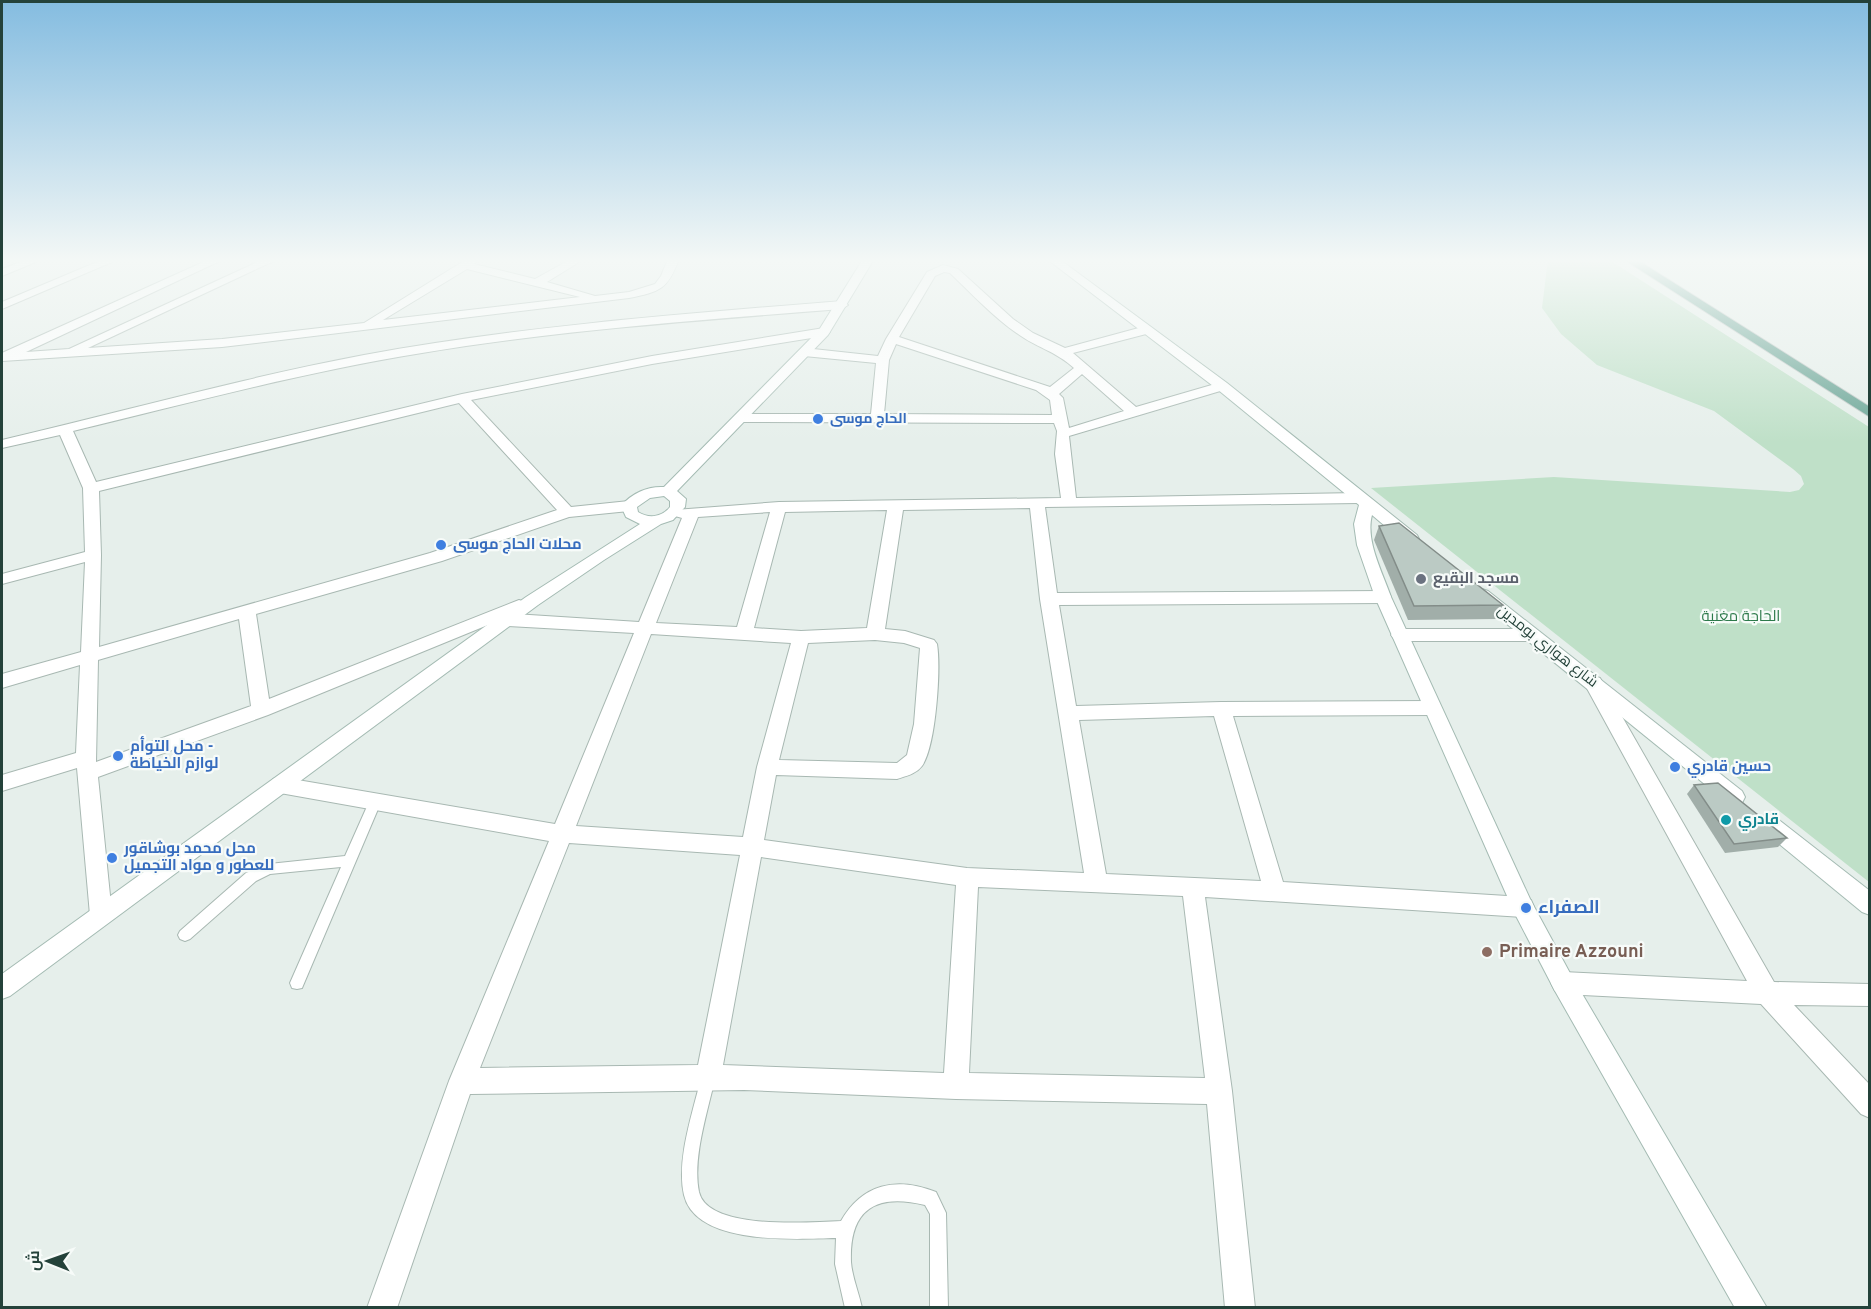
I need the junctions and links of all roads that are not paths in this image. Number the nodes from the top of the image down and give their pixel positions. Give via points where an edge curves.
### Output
1 (88, 320) edge
2 (139, 320) edge
3 (377, 320) edge
4 (428, 320) edge
5 (654, 320) edge
6 (832, 320) edge
7 (903, 320) edge
8 (1007, 320) edge
9 (1133, 320) edge
10 (1724, 320) edge
11 (364, 328) junction
12 (1146, 330) junction
13 (824, 332) junction
14 (891, 339) junction
15 (804, 352) junction
16 (1064, 352) junction
17 (64, 354) junction
18 (2, 360) edge
19 (883, 360) junction
20 (1082, 368) junction
21 (1222, 386) junction
22 (1051, 393) junction
23 (462, 398) junction
24 (1133, 412) junction
25 (1869, 412) edge
26 (740, 418) junction
27 (877, 418) junction
28 (1061, 419) junction
29 (65, 430) junction
30 (1062, 434) junction
31 (2, 444) edge
32 (91, 488) junction
33 (1363, 502) junction
34 (1037, 503) junction
35 (678, 504) junction
36 (1069, 504) junction
37 (896, 505) junction
38 (779, 507) junction
39 (630, 510) junction
40 (567, 512) junction
41 (657, 520) junction
42 (1422, 548) edge
43 (93, 555) junction
44 (598, 556) junction
45 (2, 579) edge
46 (1468, 584) edge
47 (1383, 597) junction
48 (1049, 599) junction
49 (532, 601) junction
50 (248, 612) junction
51 (508, 620) junction
52 (647, 628) junction
53 (744, 634) junction
54 (875, 634) junction
55 (1400, 635) junction
56 (1532, 635) junction
57 (801, 637) junction
58 (89, 656) junction
59 (2, 681) edge
60 (1593, 683) junction
61 (1432, 708) junction
62 (1221, 709) junction
63 (261, 710) junction
64 (1068, 713) junction
65 (87, 766) junction
66 (767, 767) junction
67 (2, 783) edge
68 (280, 785) junction
69 (375, 802) junction
70 (561, 834) junction
71 (753, 847) junction
72 (350, 861) junction
73 (967, 877) junction
74 (1097, 884) junction
75 (1193, 887) junction
76 (1275, 891) junction
77 (1869, 905) edge
78 (1523, 907) junction
79 (101, 915) junction
80 (185, 935) dead end
81 (297, 983) dead end
82 (1563, 983) junction
83 (2, 988) edge
84 (1767, 993) junction
85 (1869, 995) edge
86 (708, 1078) junction
87 (462, 1081) junction
88 (956, 1086) junction
89 (1219, 1091) junction
90 (1869, 1105) edge
91 (845, 1229) junction
92 (382, 1308) edge
93 (854, 1308) edge
94 (939, 1308) edge
95 (1240, 1308) edge
96 (1752, 1308) edge

1 - 18 street
2 - 17 street
3 - 11 street
4 - 11 street
5 - 29 street via 477,340 363,359
6 - 13 street
7 - 14 street
8 - 16 street via 1029,336
9 - 12 street
10 - 25 main road
11 - 17 street
12 - 16 street
12 - 21 street
13 - 15 street
13 - 23 street via 652,360
14 - 19 street
14 - 22 street
15 - 19 street
15 - 26 street
16 - 20 street
17 - 18 street
19 - 27 street
20 - 22 street
20 - 24 street
21 - 24 street
21 - 33 street
22 - 28 street
23 - 32 street
23 - 40 street
24 - 30 street
26 - 27 street
26 - 35 street
27 - 28 street
28 - 30 street
29 - 31 street
29 - 32 street
30 - 36 street
32 - 43 street
33 - 36 street
33 - 42 street
33 - 47 street via 1365,545
34 - 36 street
34 - 37 street
34 - 48 street
35 - 38 street
35 - 39 street via 645,494
35 - 41 street
35 - 52 street
37 - 38 street
37 - 54 street
38 - 53 street
39 - 40 street
39 - 41 street via 640,520
39 - 44 street
40 - 50 street via 436,557
41 - 44 street
43 - 45 street
43 - 58 street
44 - 49 street
46 - 56 street, شارع هواري بومدين
47 - 48 street
47 - 55 street
48 - 64 street
49 - 51 street
49 - 63 street
50 - 58 street
50 - 63 street
51 - 52 street
51 - 68 street
52 - 53 street
52 - 70 street
53 - 57 street
54 - 57 street
54 - 66 street via 916,639 928,645 917,757 907,768 897,771
55 - 56 street
55 - 61 street
56 - 60 street, شارع هواري بومدين
57 - 66 street
58 - 59 street
58 - 65 street
60 - 77 street, شارع هواري بومدين
60 - 84 street
61 - 62 street
61 - 78 street
62 - 64 street
62 - 76 street
63 - 65 street
64 - 74 street
65 - 67 street
65 - 79 street
66 - 71 street
68 - 69 street
68 - 79 street
69 - 70 street
69 - 72 lane
70 - 71 street
70 - 87 street
71 - 73 street
71 - 86 street
72 - 80 lane via 287,865 251,877
72 - 81 lane
73 - 74 street
73 - 88 street
74 - 75 street
75 - 76 street
75 - 89 street
76 - 78 street
78 - 82 street
79 - 83 street
82 - 84 street
82 - 96 street
84 - 85 street
84 - 90 street
86 - 87 street
86 - 88 street
86 - 91 lane via 690,1178 692,1199 706,1216 725,1225 747,1228
87 - 92 street
88 - 89 street
89 - 95 street
91 - 93 lane via 843,1264
91 - 94 lane via 855,1209 871,1197 886,1192 930,1198 938,1213

